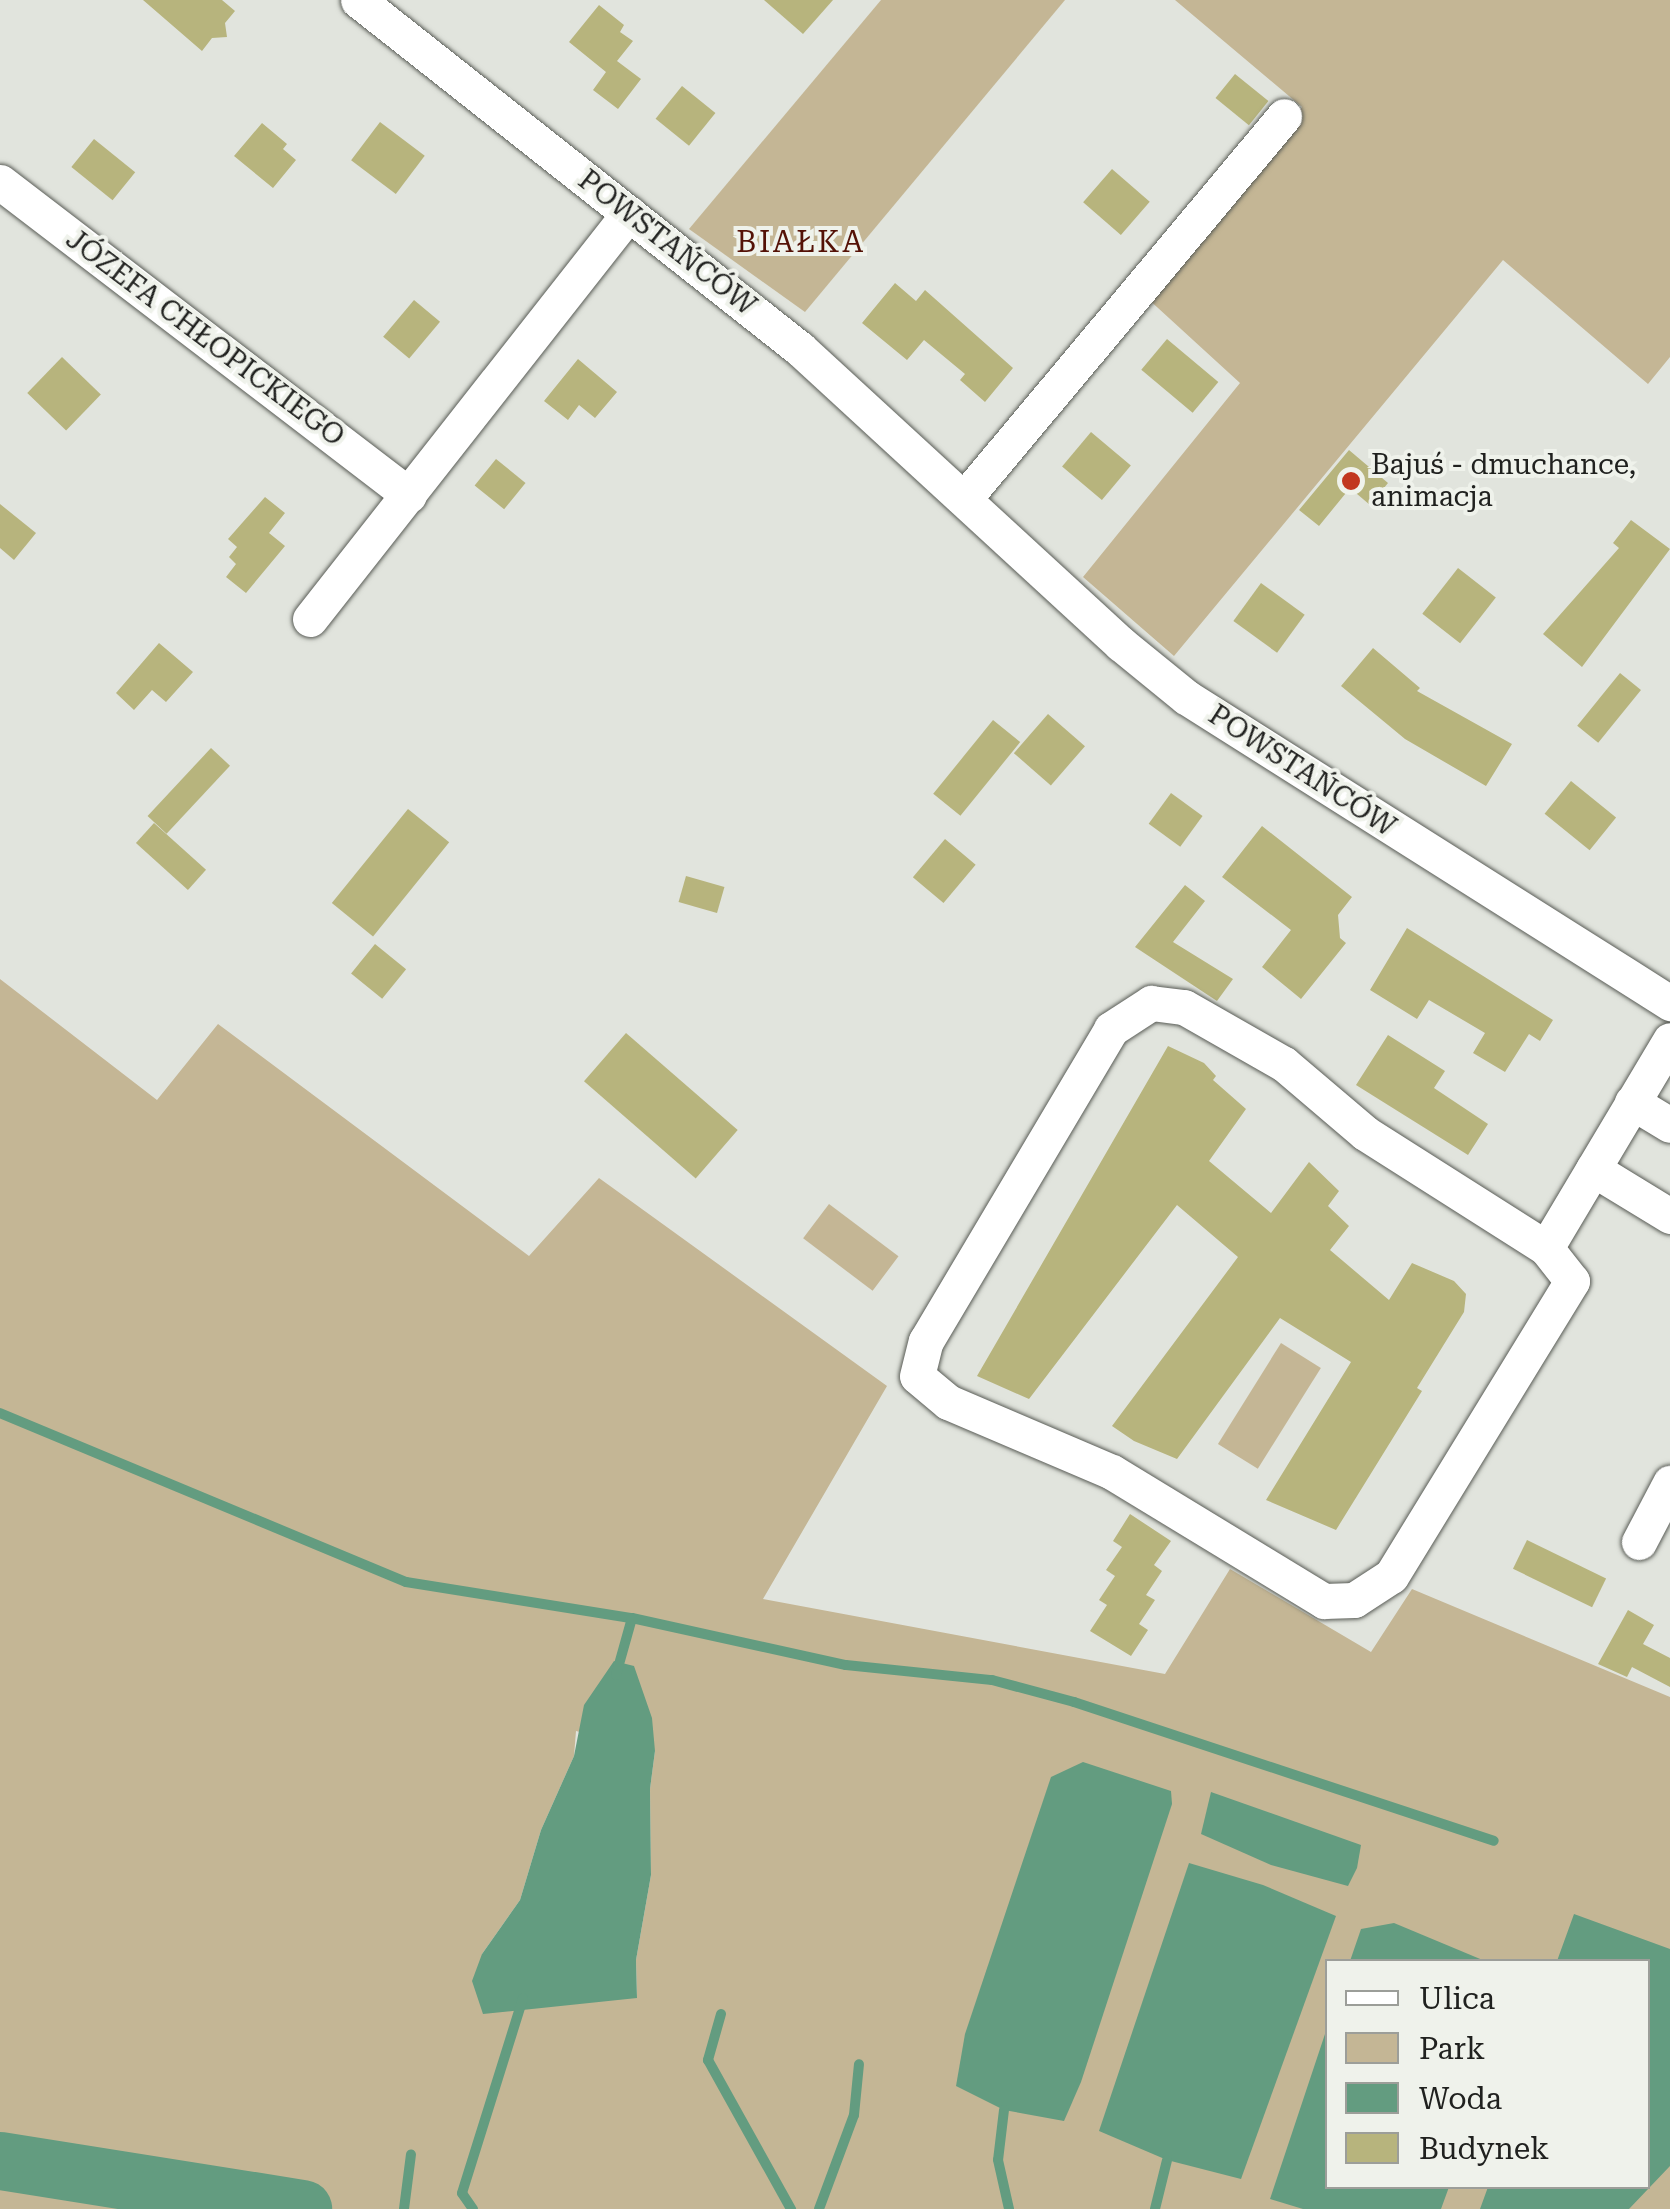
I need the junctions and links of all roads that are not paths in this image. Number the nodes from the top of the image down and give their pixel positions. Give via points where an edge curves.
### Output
1 (358, 0) edge
2 (1284, 116) dead end
3 (0, 182) edge
4 (630, 212) junction
5 (409, 495) junction
6 (964, 500) junction
7 (310, 619) dead end
8 (1670, 1003) edge
9 (1670, 1040) edge
10 (1632, 1102) junction
11 (1670, 1125) edge
12 (1592, 1169) junction
13 (1670, 1216) edge
14 (1546, 1248) junction
15 (1670, 1482) edge
16 (1639, 1542) dead end

1 - 4 street, POWSTAŃCÓW
2 - 6 street
3 - 5 street, JÓZEFA CHŁOPICKIEGO
4 - 5 street
4 - 6 street, POWSTAŃCÓW via 800,349
5 - 7 street
6 - 8 street, POWSTAŃCÓW via 1186,696
9 - 10 street
10 - 11 street
10 - 12 street
12 - 13 street
12 - 14 street
14 - 14 street via 1366,1133 1284,1064 1184,1007 1151,1002 1111,1029 926,1342 917,1376 948,1402 1112,1472 1324,1601 1354,1600 1391,1576 1572,1280
15 - 16 street

